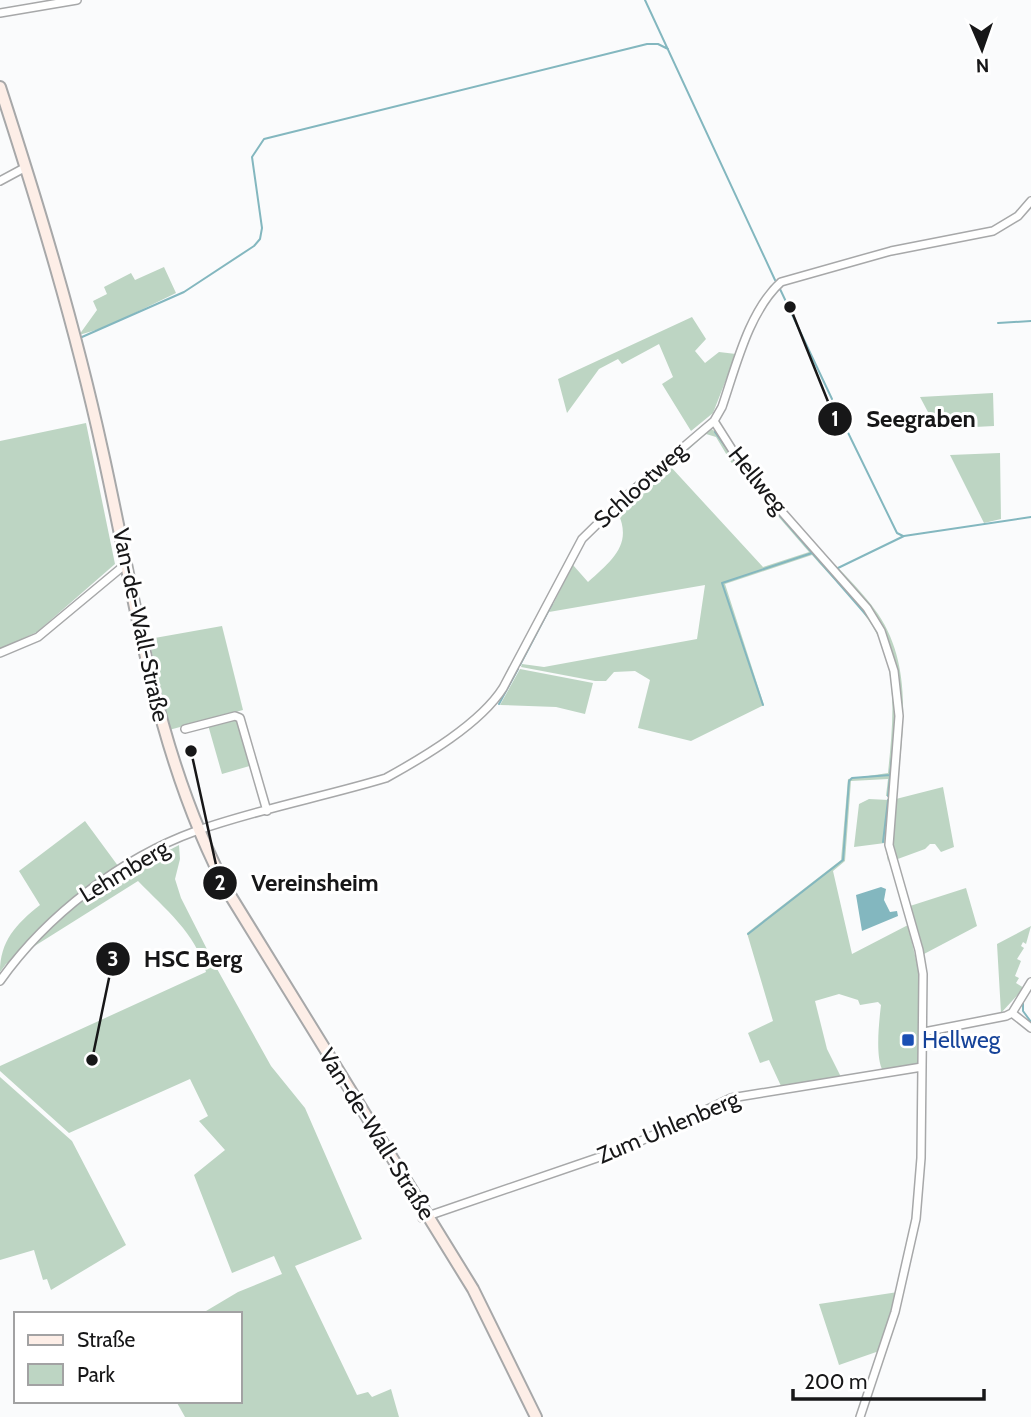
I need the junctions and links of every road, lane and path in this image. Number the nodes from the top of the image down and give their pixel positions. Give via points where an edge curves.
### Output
1 (77, 0) edge
2 (0, 13) edge
3 (0, 87) edge
4 (26, 167) junction
5 (0, 181) edge
6 (1031, 201) edge
7 (714, 421) junction
8 (127, 563) junction
9 (0, 653) edge
10 (186, 729) dead end
11 (267, 811) junction
12 (197, 831) junction
13 (0, 981) edge
14 (1031, 982) edge
15 (1012, 1013) junction
16 (1031, 1028) edge
17 (924, 1032) junction
18 (922, 1067) junction
19 (425, 1216) junction
20 (536, 1417) edge
21 (860, 1417) edge

1 - 2 street
3 - 4 main road, Van-de-Wall-Straße
4 - 5 street
4 - 8 main road, Van-de-Wall-Straße via 75,334
6 - 7 street, Schlootweg via 1018,216 993,231 878,254 781,282 758,313
7 - 11 street, Schlootweg via 582,539 488,709 386,778
7 - 17 street, Hellweg via 745,470 867,608 887,645 899,716 889,845 919,950
8 - 9 street via 38,637
8 - 12 main road, Van-de-Wall-Straße via 168,748
10 - 11 street via 240,718
11 - 12 street, Schlootweg
12 - 13 street, Lehmberg via 74,900
12 - 19 main road, Van-de-Wall-Straße via 230,895
14 - 15 street
15 - 16 street
15 - 17 street
17 - 18 street, Hellweg
18 - 19 street, Zum Uhlenberg via 732,1098 626,1149
18 - 21 street, Hellweg via 916,1219 892,1322
19 - 20 main road, Van-de-Wall-Straße via 483,1308

